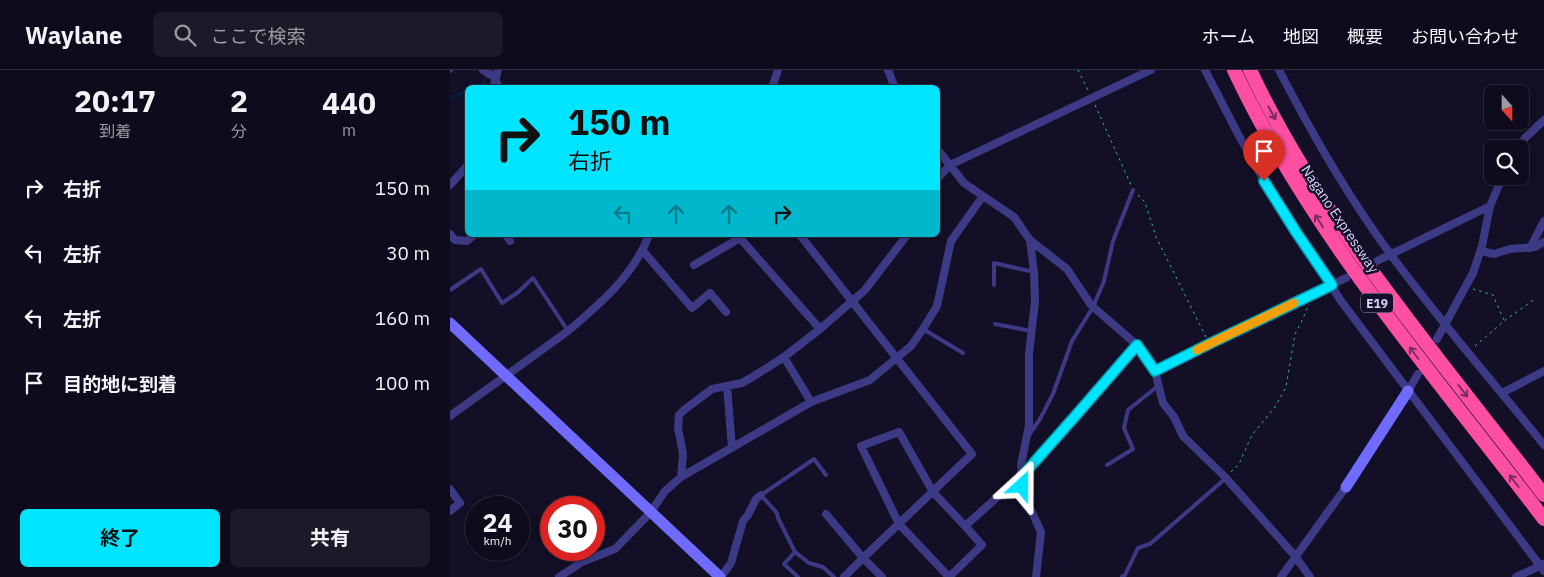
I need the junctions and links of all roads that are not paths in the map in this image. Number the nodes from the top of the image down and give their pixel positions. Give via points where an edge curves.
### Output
1 (483, 70) edge
2 (778, 70) edge
3 (888, 70) edge
4 (1151, 70) edge
5 (1205, 70) edge
6 (1234, 70) edge
7 (1250, 70) edge
8 (1279, 70) edge
9 (497, 74) edge
10 (773, 85) edge
11 (894, 85) edge
12 (1544, 120) edge
13 (1524, 140) edge
14 (940, 152) edge
15 (950, 164) junction
16 (465, 168) edge
17 (940, 176) edge
18 (450, 185) edge
19 (1499, 185) edge
20 (1133, 190) road end
21 (984, 196) junction
22 (1490, 206) junction
23 (1544, 221) edge
24 (450, 234) edge
25 (472, 237) edge
26 (647, 237) edge
27 (739, 237) edge
28 (742, 237) edge
29 (803, 237) edge
30 (906, 237) edge
31 (1030, 240) junction
32 (1544, 242) edge
33 (1530, 248) junction
34 (642, 251) junction
35 (1480, 251) junction
36 (1390, 254) junction
37 (1377, 261) dead end
38 (694, 265) dead end
39 (1034, 272) junction
40 (1346, 278) dead end
41 (994, 285) dead end
42 (1332, 285) junction
43 (450, 290) edge
44 (853, 302) junction
45 (1093, 307) junction
46 (726, 312) dead end
47 (450, 323) edge
48 (996, 324) dead end
49 (1444, 325) junction
50 (820, 329) junction
51 (923, 329) junction
52 (1031, 331) junction
53 (568, 332) junction
54 (1437, 339) dead end
55 (1137, 345) junction
56 (963, 353) dead end
57 (784, 357) junction
58 (897, 357) junction
59 (1155, 371) junction
60 (1544, 371) edge
61 (1418, 374) dead end
62 (508, 376) junction
63 (727, 386) junction
64 (1158, 386) junction
65 (1408, 391) junction
66 (1502, 393) junction
67 (811, 402) junction
68 (450, 416) edge
69 (1026, 439) junction
70 (1544, 446) edge
71 (732, 448) junction
72 (1108, 465) dead end
73 (826, 476) dead end
74 (1022, 476) junction
75 (681, 477) junction
76 (1226, 478) junction
77 (1346, 487) joint
78 (450, 490) edge
79 (933, 492) junction
80 (760, 495) junction
81 (1544, 495) edge
82 (450, 511) edge
83 (650, 513) junction
84 (826, 514) dead end
85 (1544, 519) edge
86 (899, 524) junction
87 (965, 526) junction
88 (795, 552) junction
89 (1295, 556) junction
90 (863, 558) junction
91 (1543, 567) edge
92 (561, 576) edge
93 (720, 577) edge
94 (798, 577) edge
95 (834, 577) edge
96 (844, 577) edge
97 (882, 577) edge
98 (1036, 577) edge
99 (1122, 577) edge
100 (1281, 577) edge
101 (1310, 577) edge
102 (1516, 577) edge

1 - 9 street
2 - 10 street
3 - 11 street
4 - 15 street
5 - 42 street via 1271,193
85 -> 6 highway, Nagano Expressway / E19 via 1347,262 1284,163
7 -> 81 highway, Nagano Expressway / E19 via 1310,180 1359,254
8 - 36 street via 1322,151
12 - 13 street
14 - 15 street
15 - 17 street
15 - 21 street via 964,183
16 - 18 street
19 - 22 street
20 - 45 lane
21 - 31 street via 1014,218
21 - 51 street via 951,241 937,306
22 - 35 street
22 - 36 street
23 - 33 street
24 - 25 street via 455,240 467,241
26 - 34 street
27 - 38 street
28 - 50 street
29 - 44 street
30 - 44 street via 866,290
31 - 39 street
31 - 45 street via 1067,269
32 - 33 street
33 - 35 street via 1494,254
34 - 46 street via 692,308 710,293
34 - 53 street via 620,282
35 - 49 street via 1473,272
36 - 37 street
36 - 49 street
39 - 41 lane via 994,263
39 - 52 street
40 - 42 street
42 - 59 street
42 - 65 street
43 - 53 lane via 480,269 502,303 533,278
44 - 50 street
44 - 58 street
45 - 55 street
45 - 69 lane via 1072,341 1053,394
47 - 62 street
48 - 52 lane
49 - 54 street
49 - 66 street
50 - 57 street
51 - 56 lane
51 - 58 street via 911,346
52 - 69 street
53 - 62 street
55 - 59 street
55 - 74 street
57 - 63 street via 742,383
57 - 67 street
58 - 67 street via 870,380
58 - 79 street via 972,454
59 - 64 street
60 - 66 street
61 - 65 street
62 - 68 street
62 - 83 street
63 - 71 street
63 - 75 street via 712,389 679,415 683,454
64 - 72 lane via 1128,410 1124,428 1133,449
64 - 76 street via 1163,403 1183,436
65 - 77 street
65 - 91 street
66 - 70 street
67 - 71 street
69 - 74 street
71 - 75 street
73 - 80 lane via 814,459
74 - 87 street
74 - 98 street via 1026,499 1041,532
75 - 83 street via 665,491
76 - 89 street
76 - 99 lane via 1150,544 1138,548
77 - 89 street
78 - 82 street via 460,503
79 - 86 street
79 - 86 street via 899,432 861,446
79 - 87 street
80 - 88 lane via 777,513
80 - 93 street via 743,521 731,563
83 - 92 street via 615,549 582,562
83 - 93 street
84 - 90 street
86 - 87 street via 949,577 982,545
86 - 90 street
88 - 94 lane via 784,564
88 - 95 lane
89 - 100 street
89 - 101 street
90 - 96 street
90 - 97 street
91 - 102 street

